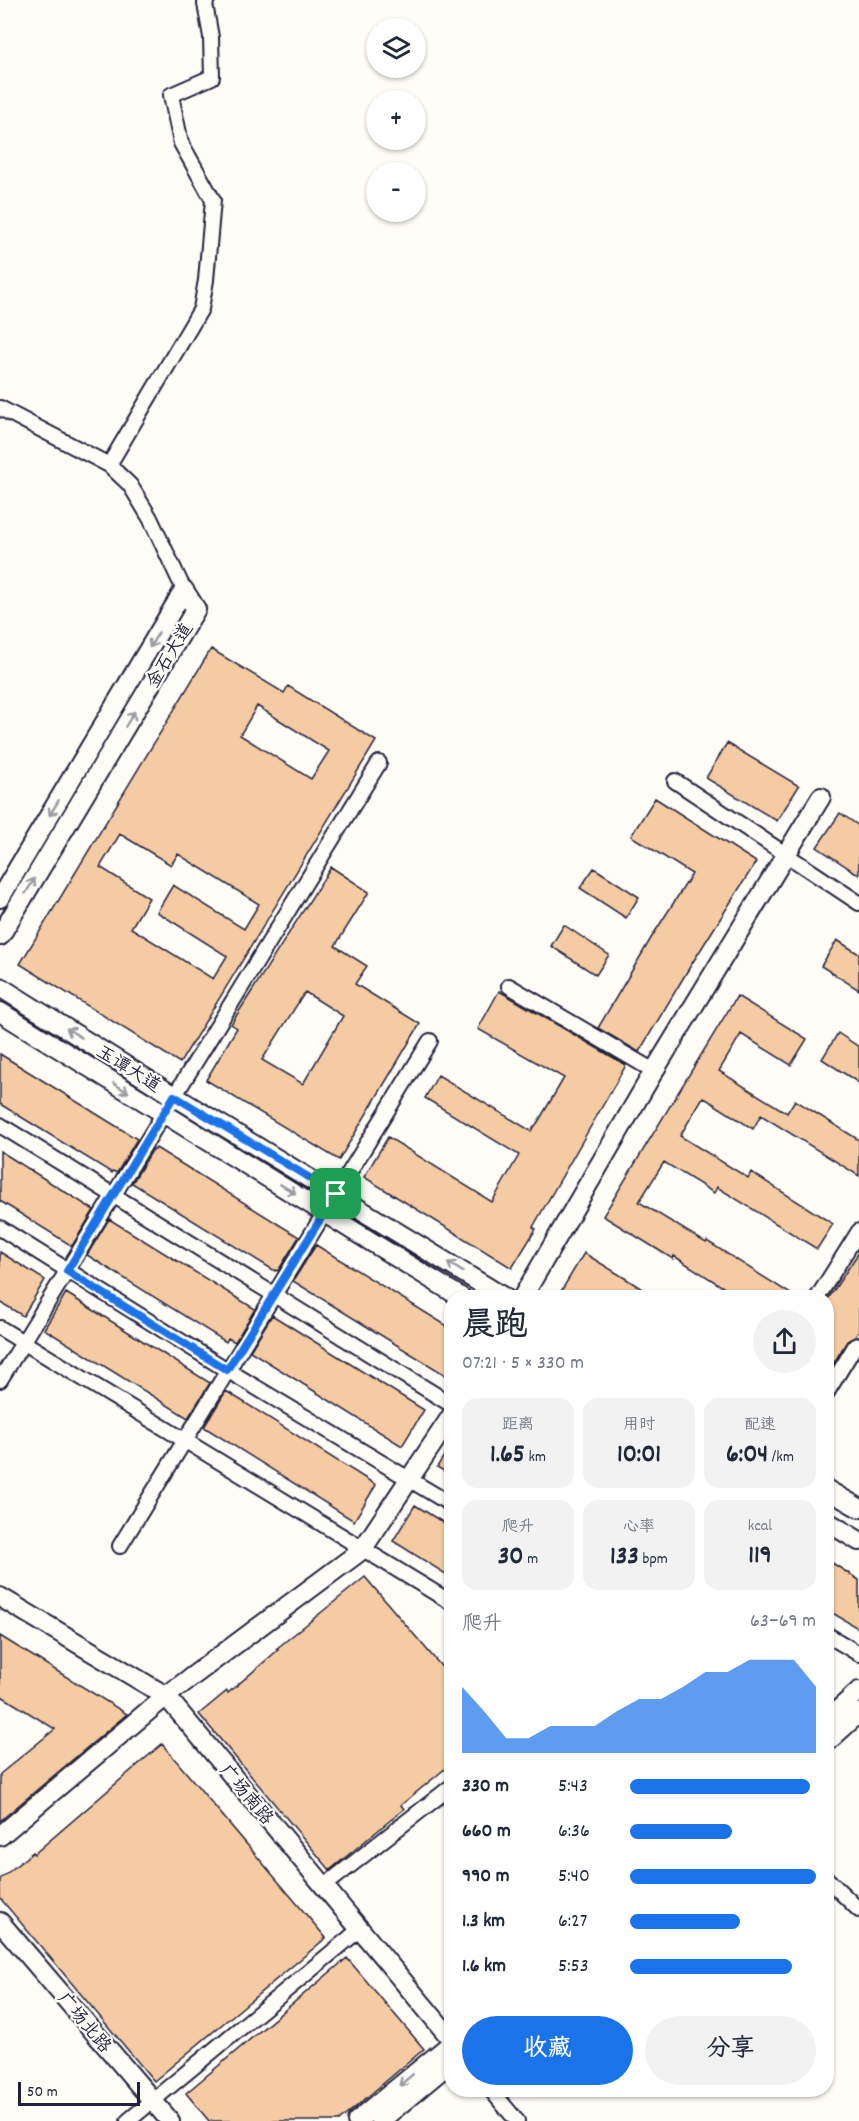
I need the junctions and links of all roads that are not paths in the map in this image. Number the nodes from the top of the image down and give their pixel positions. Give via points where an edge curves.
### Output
1 (207, 0) edge
2 (0, 408) edge
3 (109, 465) junction
4 (184, 590) junction
5 (379, 762) dead end
6 (675, 781) dead end
7 (821, 797) dead end
8 (786, 855) junction
9 (0, 898) edge
10 (859, 903) edge
11 (0, 936) edge
12 (509, 986) dead end
13 (0, 987) edge
14 (0, 1012) edge
15 (430, 1041) dead end
16 (654, 1071) junction
17 (174, 1096) junction
18 (163, 1114) junction
19 (0, 1125) edge
20 (336, 1194) junction
21 (113, 1196) junction
22 (325, 1211) junction
23 (0, 1228) edge
24 (859, 1231) edge
25 (67, 1271) junction
26 (449, 1290) edge
27 (492, 1290) edge
28 (527, 1290) edge
29 (823, 1290) edge
30 (274, 1294) junction
31 (0, 1328) edge
32 (23, 1343) junction
33 (859, 1345) edge
34 (227, 1370) junction
35 (0, 1380) edge
36 (834, 1381) edge
37 (444, 1400) edge
38 (444, 1427) edge
39 (184, 1441) junction
40 (410, 1479) junction
41 (834, 1494) edge
42 (444, 1500) edge
43 (859, 1508) edge
44 (834, 1526) edge
45 (859, 1541) edge
46 (120, 1546) dead end
47 (362, 1550) junction
48 (0, 1597) edge
49 (444, 1598) edge
50 (834, 1639) edge
51 (859, 1654) edge
52 (859, 1691) edge
53 (166, 1696) junction
54 (859, 1713) edge
55 (834, 1714) edge
56 (834, 1736) edge
57 (444, 1792) edge
58 (0, 1836) edge
59 (834, 1886) edge
60 (323, 1887) junction
61 (859, 1910) edge
62 (0, 1922) edge
63 (359, 1930) junction
64 (444, 2032) edge
65 (444, 2049) edge
66 (444, 2068) edge
67 (497, 2097) edge
68 (152, 2101) junction
69 (128, 2121) edge
70 (170, 2121) edge
71 (357, 2121) edge
72 (380, 2121) edge
73 (517, 2121) edge

1 - 3 street via 212,77 171,95 181,143 213,200 201,309
2 - 3 street
3 - 4 street via 140,501
4 -> 9 main road, 金石大道
11 -> 4 main road, 金石大道 via 196,609
5 - 17 street
6 - 8 street
7 - 8 main road
8 - 10 street
8 - 16 main road
12 - 16 street
17 -> 13 main road, 玉谭大道
14 -> 18 main road, 玉谭大道
15 - 20 street
16 - 28 main road
17 - 18 street
17 - 20 main road, 玉谭大道
18 - 21 street
18 -> 22 main road, 玉谭大道
19 - 21 street
20 - 22 street
27 -> 20 main road, 玉谭大道
21 - 25 street
21 - 30 street
22 - 26 main road, 玉谭大道
22 - 30 street
23 - 25 street
24 - 29 street
25 - 32 street
25 - 34 street
30 - 34 street
30 - 37 street
31 - 32 street
32 - 35 street
32 - 39 street
33 - 36 street
34 - 39 street
34 - 40 street
38 - 40 main road
39 - 46 street
39 - 47 street
40 - 42 street
40 - 47 main road
41 - 43 main road
44 - 45 main road
47 - 49 street
47 - 53 main road
48 - 53 main road, 广场南路
50 - 51 street
52 - 55 main road
53 - 58 main road
53 - 60 main road, 广场南路
54 - 56 main road
57 - 60 street
59 - 61 street
60 - 63 main road, 广场南路
62 - 68 main road, 广场北路
63 - 64 main road, 广场南路
63 - 68 street
65 -> 71 main road
66 - 72 main road
67 - 73 street
68 - 69 street
68 - 70 main road, 广场北路

